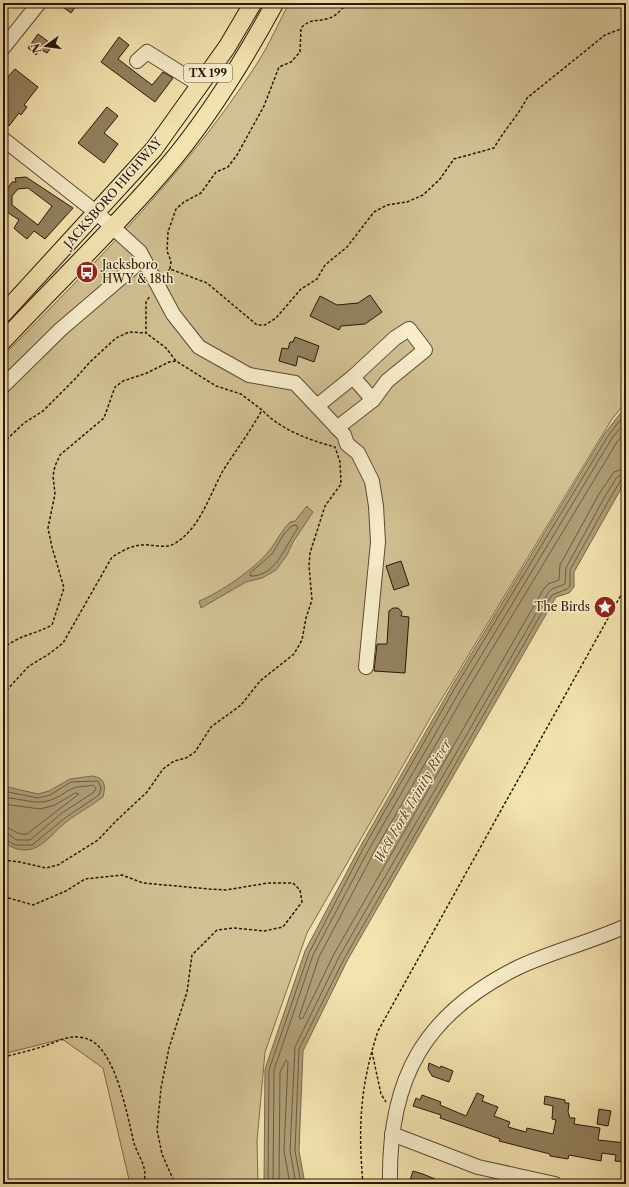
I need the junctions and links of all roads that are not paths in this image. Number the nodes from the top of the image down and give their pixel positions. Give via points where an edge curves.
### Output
1 (40, 3) edge
2 (253, 3) edge
3 (274, 3) edge
4 (233, 36) junction
5 (252, 43) junction
6 (3, 48) edge
7 (137, 62) dead end
8 (200, 85) junction
9 (3, 139) edge
10 (97, 213) junction
11 (114, 227) junction
12 (143, 259) junction
13 (3, 314) edge
14 (3, 341) edge
15 (353, 377) junction
16 (3, 386) edge
17 (373, 400) junction
18 (317, 406) junction
19 (337, 428) junction
20 (366, 667) dead end
21 (626, 926) edge
22 (392, 1134) junction
23 (390, 1184) edge
24 (555, 1184) edge

1 - 6 street
2 - 4 main road, JACKSBORO HIGHWAY / TX 199
3 - 5 main road, JACKSBORO HIGHWAY / TX 199
4 - 5 main road
4 - 8 main road, JACKSBORO HIGHWAY / TX 199
5 - 11 main road, JACKSBORO HIGHWAY / TX 199 via 191,135 166,168
7 - 8 street via 147,52
8 - 10 main road, JACKSBORO HIGHWAY / TX 199 via 154,149
9 - 10 street
10 - 11 street
10 - 13 main road, JACKSBORO HIGHWAY / TX 199
11 - 12 street via 140,252
11 - 14 main road, JACKSBORO HIGHWAY / TX 199
12 - 16 street via 61,328
12 - 18 street via 173,314 199,347 249,375 296,383
15 - 17 street
15 - 17 street via 395,338 409,329 425,350 387,381
15 - 18 street
17 - 19 street
18 - 19 street
19 - 20 street via 358,453 372,481 376,506 378,542
21 - 22 street via 520,967 487,984 437,1026 415,1056 407,1072
22 - 23 street
22 - 24 street via 478,1167

